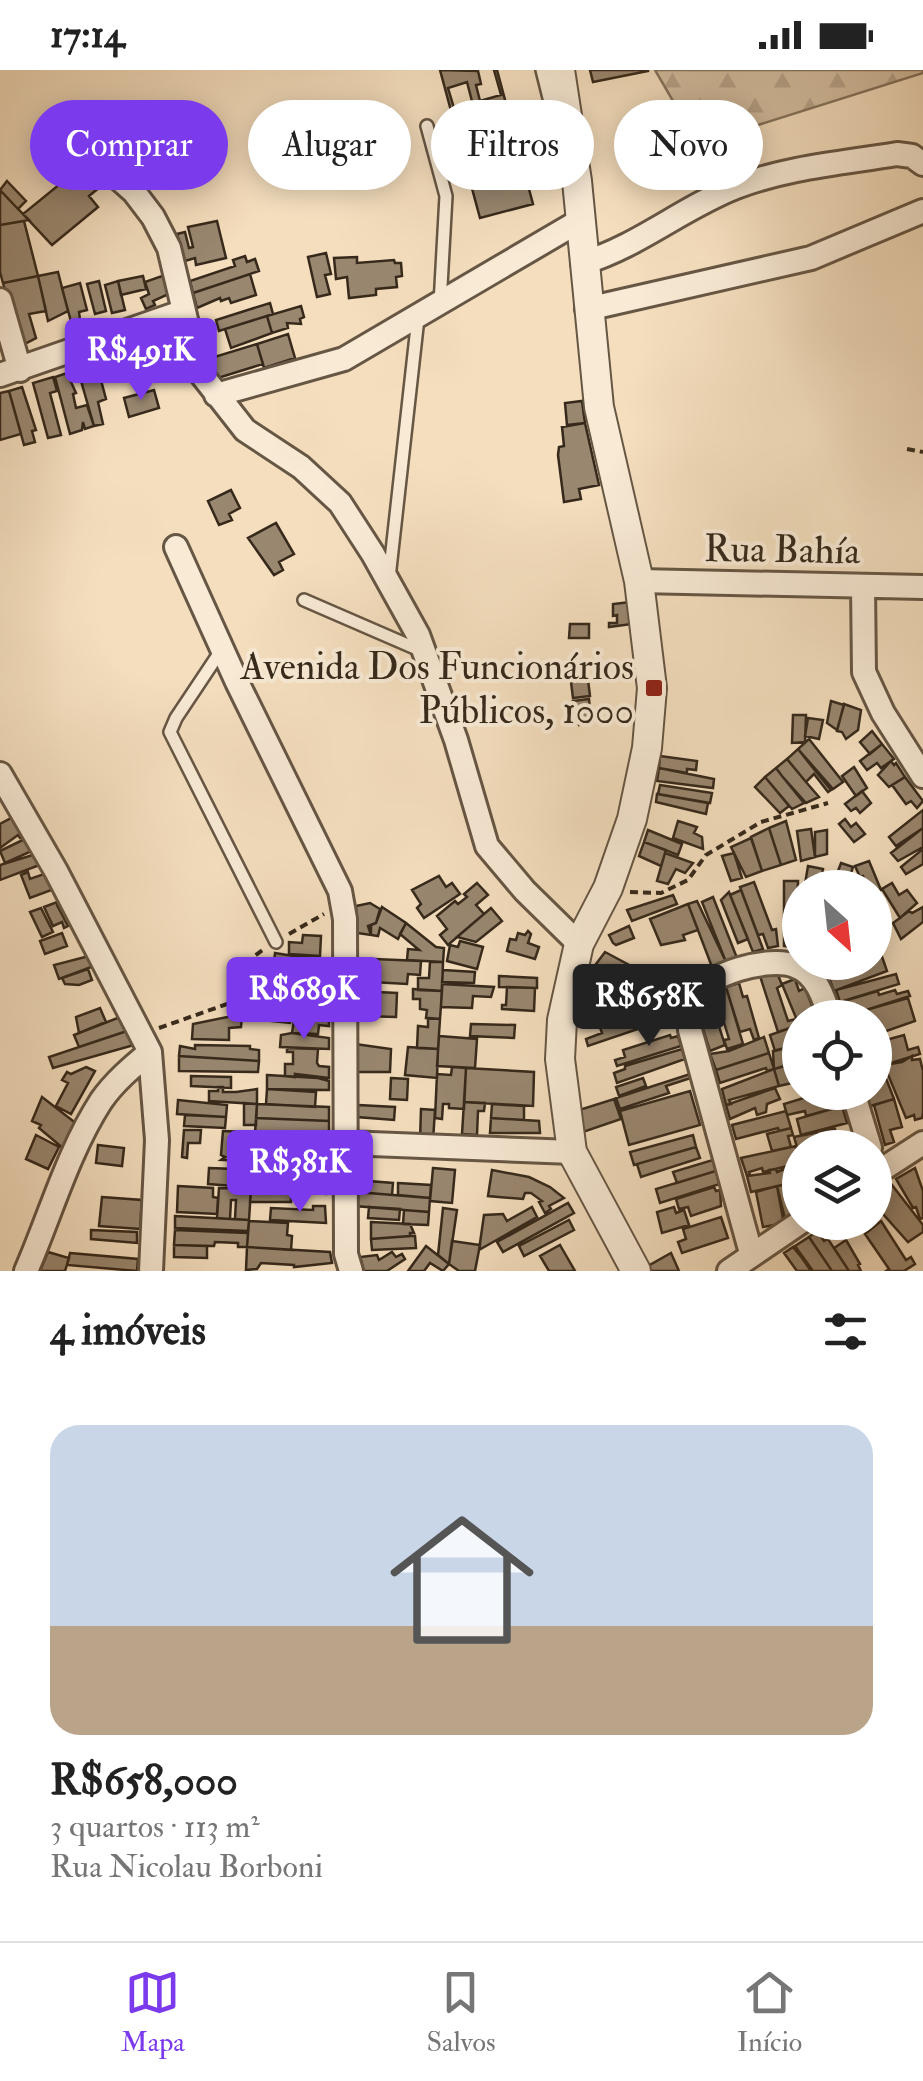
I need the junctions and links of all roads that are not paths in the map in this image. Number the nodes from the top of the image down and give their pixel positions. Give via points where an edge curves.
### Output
1 (542, 70) edge
2 (560, 70) edge
3 (550, 100) edge
4 (565, 100) edge
5 (427, 126) dead end
6 (923, 164) edge
7 (132, 190) edge
8 (577, 190) edge
9 (923, 211) edge
10 (581, 220) junction
11 (583, 264) junction
12 (0, 300) edge
13 (440, 304) junction
14 (587, 309) junction
15 (182, 312) junction
16 (418, 317) junction
17 (10, 372) edge
18 (216, 395) junction
19 (176, 548) dead end
20 (640, 581) junction
21 (389, 582) junction
22 (863, 586) junction
23 (923, 587) edge
24 (304, 600) dead end
25 (222, 649) junction
26 (424, 652) junction
27 (919, 762) edge
28 (0, 774) edge
29 (276, 942) road end
30 (579, 944) junction
31 (822, 1000) edge
32 (145, 1043) junction
33 (346, 1143) junction
34 (923, 1143) edge
35 (572, 1152) junction
36 (892, 1160) edge
37 (782, 1234) edge
38 (751, 1253) junction
39 (26, 1271) edge
40 (150, 1271) edge
41 (351, 1271) edge
42 (636, 1271) edge
43 (729, 1271) edge

1 - 3 lane
2 - 4 street
5 - 13 lane via 446,196
6 - 11 street via 897,154 796,169 736,187 616,254
7 - 15 street via 169,248
8 - 10 street
9 - 14 street via 811,258
10 - 11 street
10 - 13 street
11 - 14 street
12 - 17 street
13 - 16 street
14 - 20 street via 608,455
15 - 17 street
15 - 18 street via 198,370
16 - 18 street via 344,359
16 - 21 lane
18 - 21 street via 245,430 301,466 340,503
19 - 25 street
20 - 22 street, Rua Bahía
20 - 30 street via 652,688 647,748 632,819
21 - 26 street
22 - 23 street, Rua Bahía
22 - 27 street via 864,672 883,713
24 - 26 lane
25 - 29 lane via 170,732
25 - 33 street via 340,891
26 - 30 street via 488,846
28 - 32 street
30 - 35 street via 560,1060
31 - 38 street via 813,979 796,966 772,963 711,980 695,995 690,1012
32 - 39 street via 80,1142
32 - 40 street via 157,1140
33 - 35 street
33 - 41 street
34 - 36 street
35 - 42 street
37 - 38 street
38 - 43 street

